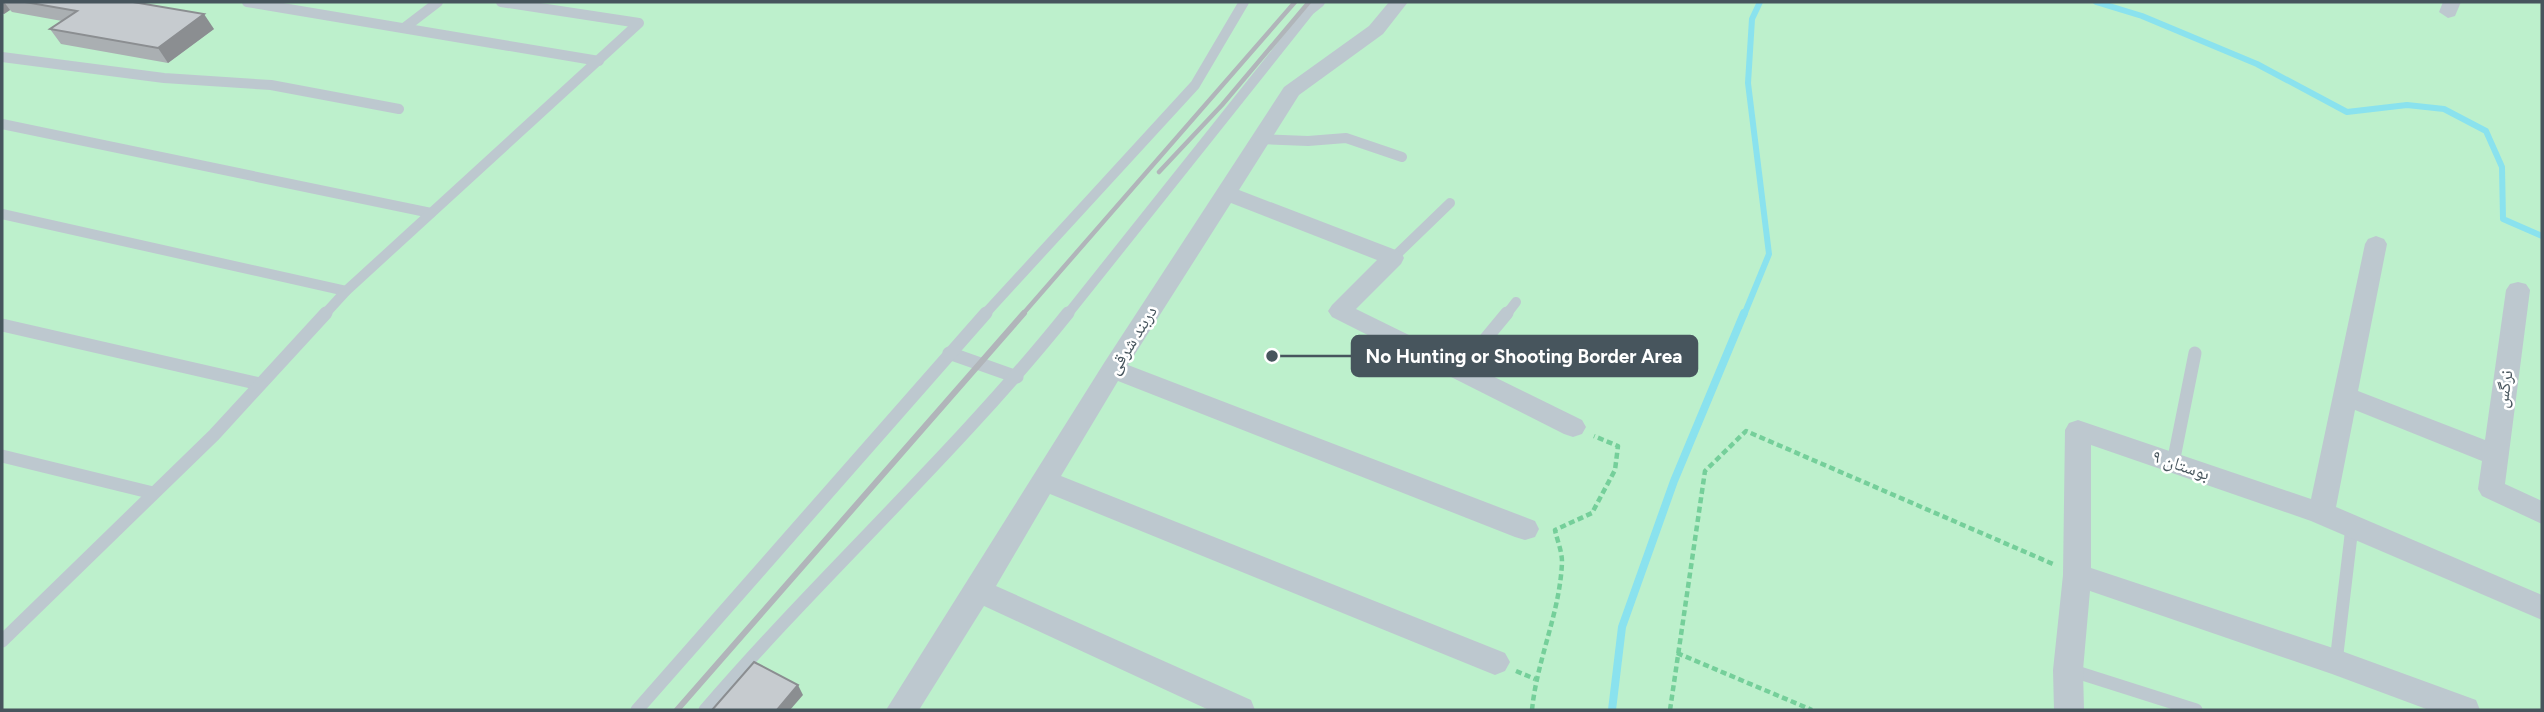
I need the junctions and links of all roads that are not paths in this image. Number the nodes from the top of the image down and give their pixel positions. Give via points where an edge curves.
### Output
1 (247, 2) edge
2 (438, 2) edge
3 (501, 2) edge
4 (1244, 2) edge
5 (1320, 2) edge
6 (1399, 2) edge
7 (404, 28) junction
8 (2, 57) edge
9 (599, 61) junction
10 (399, 109) dead end
11 (2, 124) edge
12 (1260, 139) junction
13 (1402, 157) dead end
14 (1226, 193) junction
15 (1450, 203) dead end
16 (2, 214) edge
17 (431, 214) junction
18 (2376, 244) dead end
19 (1393, 258) junction
20 (2518, 290) dead end
21 (346, 291) junction
22 (1516, 302) dead end
23 (2, 325) edge
24 (949, 352) junction
25 (2195, 353) dead end
26 (1113, 369) junction
27 (1459, 371) junction
28 (1017, 377) junction
29 (261, 384) junction
30 (2344, 396) junction
31 (1573, 427) road end
32 (2495, 455) junction
33 (2, 456) edge
34 (2173, 463) junction
35 (1045, 481) junction
36 (153, 493) junction
37 (2321, 513) junction
38 (2542, 513) edge
39 (2352, 527) junction
40 (1525, 529) dead end
41 (2077, 575) junction
42 (979, 591) junction
43 (2542, 608) edge
44 (2, 641) edge
45 (1495, 662) dead end
46 (2336, 662) junction
47 (2068, 670) junction
48 (637, 710) edge
49 (705, 710) edge
50 (901, 710) edge
51 (1240, 710) edge
52 (2069, 710) edge
53 (2196, 710) edge
54 (2465, 710) edge

1 - 7 lane
2 - 7 lane
3 - 9 lane via 639,23
4 - 24 lane via 1195,85
5 - 28 lane
6 - 12 street, دربند شرقی via 1376,30 1291,91
7 - 9 lane
8 - 10 lane via 164,78 271,85
9 - 17 lane
11 - 17 lane
12 - 13 lane via 1346,138
12 - 14 street, دربند شرقی
14 - 19 street
14 - 26 street, دربند شرقی
15 - 19 lane
16 - 21 lane
17 - 21 lane
18 - 30 street
19 - 27 street via 1340,311
20 - 32 street, نرگس
21 - 29 lane
22 - 27 lane
23 - 29 lane
24 - 28 lane
24 - 48 lane
25 - 34 lane
26 - 35 street, دربند شرقی
26 - 40 street
27 - 31 street
28 - 49 lane via 752,654
29 - 36 lane
30 - 32 street
30 - 37 street
32 - 38 street, نرگس via 2491,489
33 - 36 lane
34 - 37 street, بوستان ۹
34 - 41 street, بوستان ۹ via 2078,430
35 - 42 street, دربند شرقی
35 - 45 street
36 - 44 lane
37 - 39 street, بوستان ۹
39 - 43 street, بوستان ۹
39 - 46 lane
41 - 46 street
41 - 47 street, بوستان ۹
42 - 50 street, دربند شرقی
42 - 51 street
46 - 54 street
47 - 52 street, بوستان ۹
47 - 53 lane

